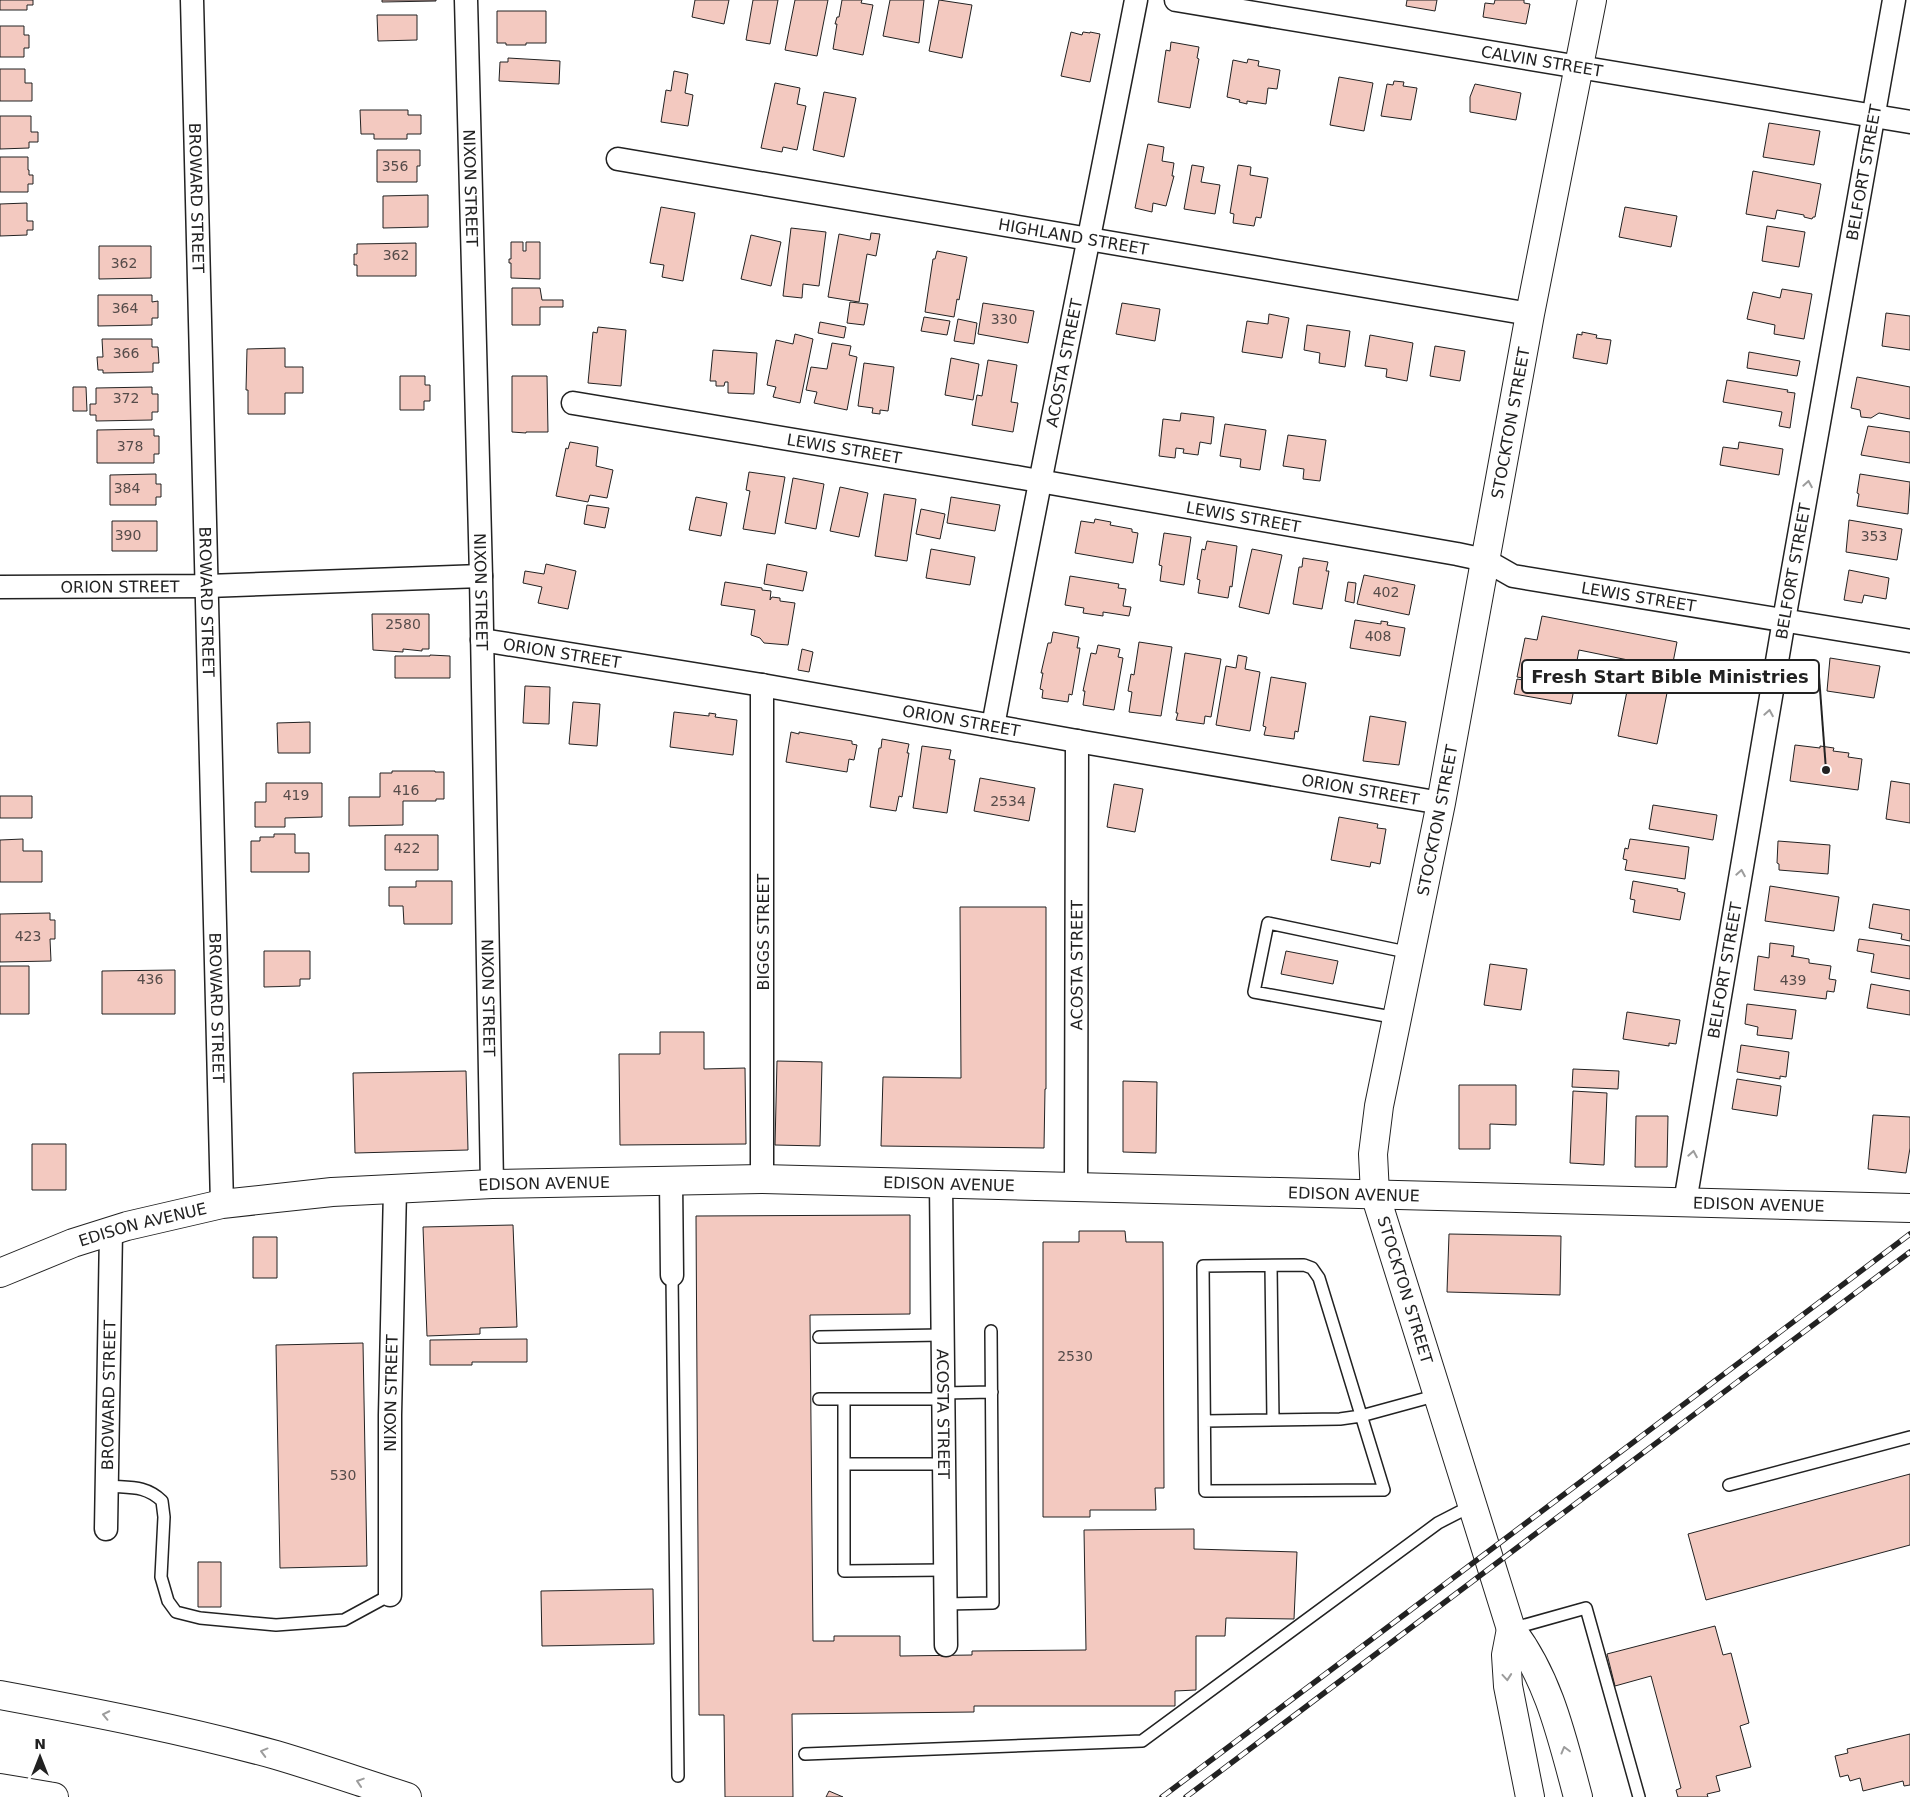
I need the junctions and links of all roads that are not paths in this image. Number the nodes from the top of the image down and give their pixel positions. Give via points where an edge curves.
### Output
1 (192, 0) edge
2 (466, 0) edge
3 (1136, 0) edge
4 (1176, 0) edge
5 (1592, 0) edge
6 (1894, 0) edge
7 (1579, 67) junction
8 (1873, 115) junction
9 (1910, 122) edge
10 (618, 160) dead end
11 (1089, 238) junction
12 (1530, 314) junction
13 (572, 403) dead end
14 (1039, 481) junction
15 (1485, 560) junction
16 (481, 576) junction
17 (208, 586) junction
18 (0, 587) edge
19 (1784, 620) junction
20 (482, 640) junction
21 (1910, 641) edge
22 (762, 685) junction
23 (993, 726) junction
24 (1077, 741) junction
25 (1441, 803) junction
26 (1411, 953) junction
27 (1397, 1018) junction
28 (762, 1179) junction
29 (671, 1180) junction
30 (492, 1184) junction
31 (941, 1184) junction
32 (1076, 1187) junction
33 (395, 1189) junction
34 (1375, 1194) junction
35 (1685, 1202) junction
36 (222, 1204) junction
37 (1910, 1208) edge
38 (111, 1231) junction
39 (1271, 1266) junction
40 (0, 1273) edge
41 (672, 1276) joint
42 (991, 1330) dead end
43 (942, 1335) junction
44 (819, 1337) dead end
45 (992, 1392) junction
46 (1438, 1395) junction
47 (943, 1396) junction
48 (819, 1399) dead end
49 (844, 1399) junction
50 (1361, 1416) junction
51 (1273, 1420) junction
52 (1205, 1421) junction
53 (1910, 1436) edge
54 (844, 1464) junction
55 (944, 1464) junction
56 (1730, 1485) dead end
57 (108, 1486) junction
58 (1473, 1505) junction
59 (106, 1529) dead end
60 (945, 1570) junction
61 (390, 1595) joint
62 (945, 1604) junction
63 (1511, 1629) junction
64 (946, 1645) dead end
65 (0, 1694) edge
66 (805, 1754) dead end
67 (678, 1776) dead end
68 (0, 1788) edge
69 (54, 1797) edge
70 (407, 1797) edge
71 (1530, 1797) edge
72 (1578, 1797) edge
73 (1639, 1797) edge

1 - 17 street, BROWARD STREET
2 - 16 street, NIXON STREET
3 - 11 street, ACOSTA STREET
4 - 7 street, CALVIN STREET
5 - 7 main road, STOCKTON STREET
6 - 8 street, BELFORT STREET
7 - 8 street, CALVIN STREET
7 - 12 main road, STOCKTON STREET
8 - 9 street, CALVIN STREET
19 -> 8 street, BELFORT STREET
10 - 11 street, HIGHLAND STREET
11 - 12 street, HIGHLAND STREET
11 - 14 street, ACOSTA STREET
12 - 15 main road, STOCKTON STREET
13 - 14 street, LEWIS STREET
14 - 15 street, LEWIS STREET
14 - 23 street, ACOSTA STREET
15 - 19 street, LEWIS STREET via 1513,576
15 - 25 main road, STOCKTON STREET
16 - 17 street, ORION STREET
16 - 20 street, NIXON STREET
17 - 18 street, ORION STREET
17 - 36 street, BROWARD STREET
19 - 21 street, LEWIS STREET
35 -> 19 street, BELFORT STREET
20 - 22 street, ORION STREET
20 - 30 street, NIXON STREET
22 - 23 street, ORION STREET
22 - 28 street, BIGGS STREET
23 - 24 street, ORION STREET
24 - 25 street, ORION STREET
24 - 32 street, ACOSTA STREET
25 - 26 main road, STOCKTON STREET
26 - 27 main road, STOCKTON STREET
26 - 27 lane via 1268,923 1254,992
27 - 34 main road, STOCKTON STREET via 1378,1106 1374,1140
28 - 29 main road, EDISON AVENUE
28 - 31 main road, EDISON AVENUE
29 - 30 main road, EDISON AVENUE
29 - 41 street
30 - 33 main road, EDISON AVENUE
31 - 32 main road, EDISON AVENUE
31 - 43 street, ACOSTA STREET
32 - 34 main road, EDISON AVENUE
33 - 36 main road, EDISON AVENUE
33 - 61 street, NIXON STREET
34 - 35 main road, EDISON AVENUE
34 - 46 main road, STOCKTON STREET
35 - 37 main road, EDISON AVENUE
36 - 38 main road, EDISON AVENUE
38 - 40 main road, EDISON AVENUE
38 - 57 street, BROWARD STREET
39 - 50 lane via 1304,1265 1318,1274
39 - 51 lane
39 - 52 lane via 1203,1266
41 - 67 lane
42 - 45 lane
43 - 44 lane
43 - 47 street, ACOSTA STREET
45 - 47 lane
45 - 62 lane via 993,1603
46 - 50 lane
46 - 58 main road, STOCKTON STREET
47 - 49 lane
47 - 55 street, ACOSTA STREET
48 - 49 lane
49 - 54 lane
50 - 51 lane
50 - 52 lane via 1384,1490 1205,1491
51 - 52 lane
53 - 56 lane
54 - 55 lane
54 - 60 lane via 844,1571
55 - 60 street, ACOSTA STREET
57 - 59 street, BROWARD STREET
57 - 61 lane via 152,1492 162,1500 161,1577 168,1601 176,1612 200,1618 286,1625 344,1620
58 - 63 main road, STOCKTON STREET
58 - 66 lane via 1438,1523 1142,1741
60 - 62 street, ACOSTA STREET
62 - 64 street, ACOSTA STREET
63 -> 71 main road, STOCKTON STREET via 1506,1655 1508,1686
72 -> 63 main road, STOCKTON STREET via 1547,1692 1530,1655
63 - 73 lane via 1586,1608
70 -> 65 main road via 235,1744
68 - 69 main road

